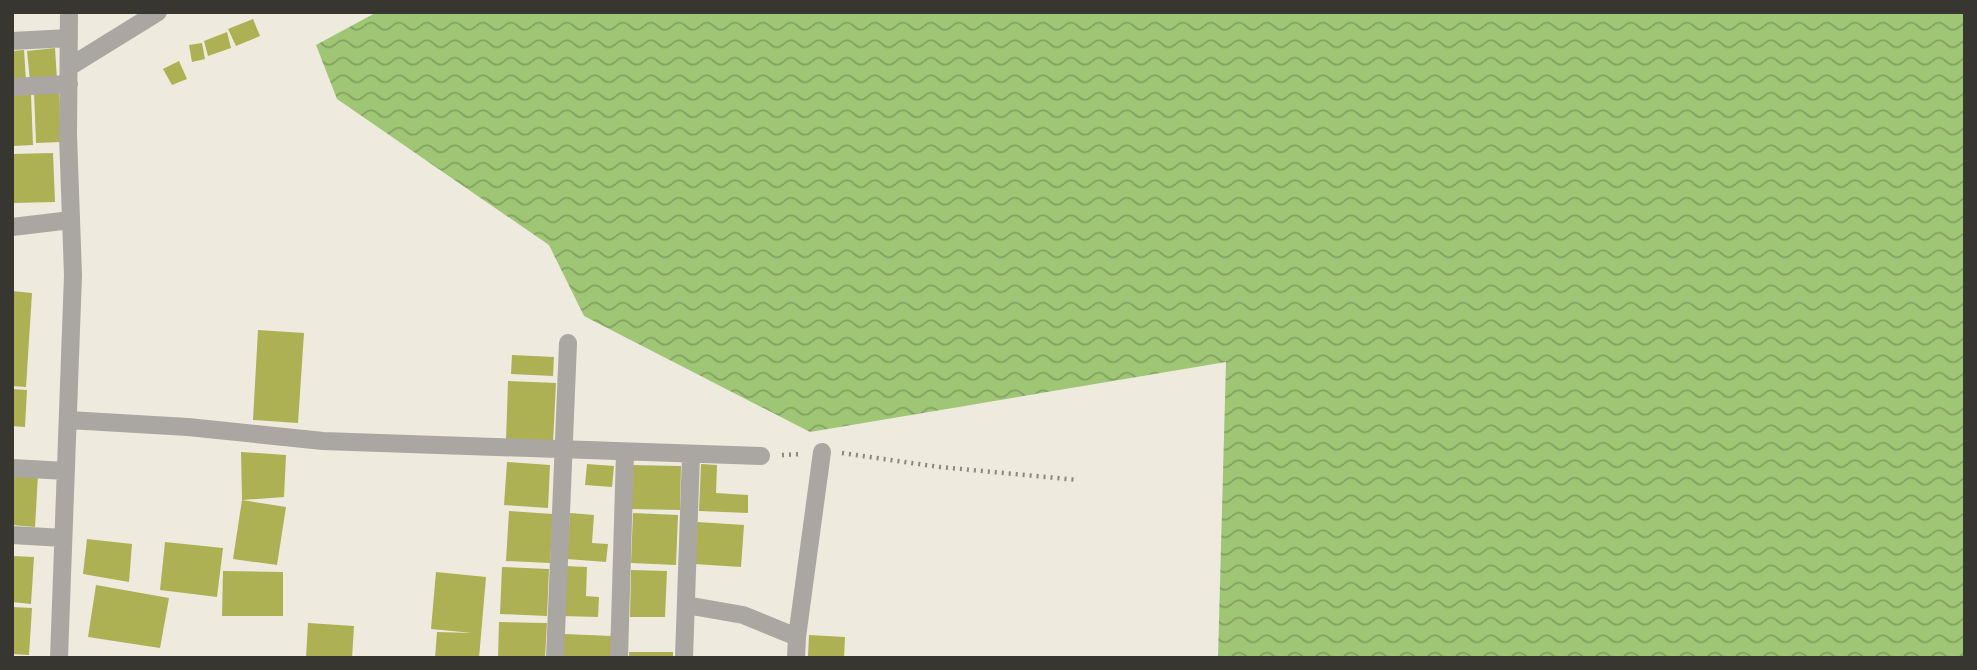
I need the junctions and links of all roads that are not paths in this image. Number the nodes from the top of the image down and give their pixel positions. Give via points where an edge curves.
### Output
1 (69, 12) edge
2 (158, 12) edge
3 (69, 38) junction
4 (12, 41) edge
5 (69, 75) junction
6 (12, 87) edge
7 (71, 220) junction
8 (12, 228) edge
9 (568, 343) dead end
10 (68, 420) junction
11 (564, 451) junction
12 (822, 452) road end
13 (625, 453) junction
14 (691, 455) junction
15 (761, 457) road end
16 (12, 468) edge
17 (66, 471) junction
18 (12, 535) edge
19 (63, 538) junction
20 (686, 605) junction
21 (797, 637) junction
22 (59, 658) edge
23 (555, 658) edge
24 (619, 658) edge
25 (684, 658) edge
26 (796, 658) edge

1 - 3 street
2 - 5 street
3 - 4 street
3 - 5 street
5 - 6 street
5 - 7 street
7 - 8 street
7 - 10 street
9 - 11 street
10 - 11 street via 323,441
10 - 17 street
11 - 13 street
11 - 23 street
12 - 21 street
13 - 14 street
13 - 24 street
14 - 15 street
14 - 20 street
16 - 17 street
17 - 19 street
18 - 19 street
19 - 22 street
20 - 21 street via 743,615
20 - 25 street
21 - 26 street

